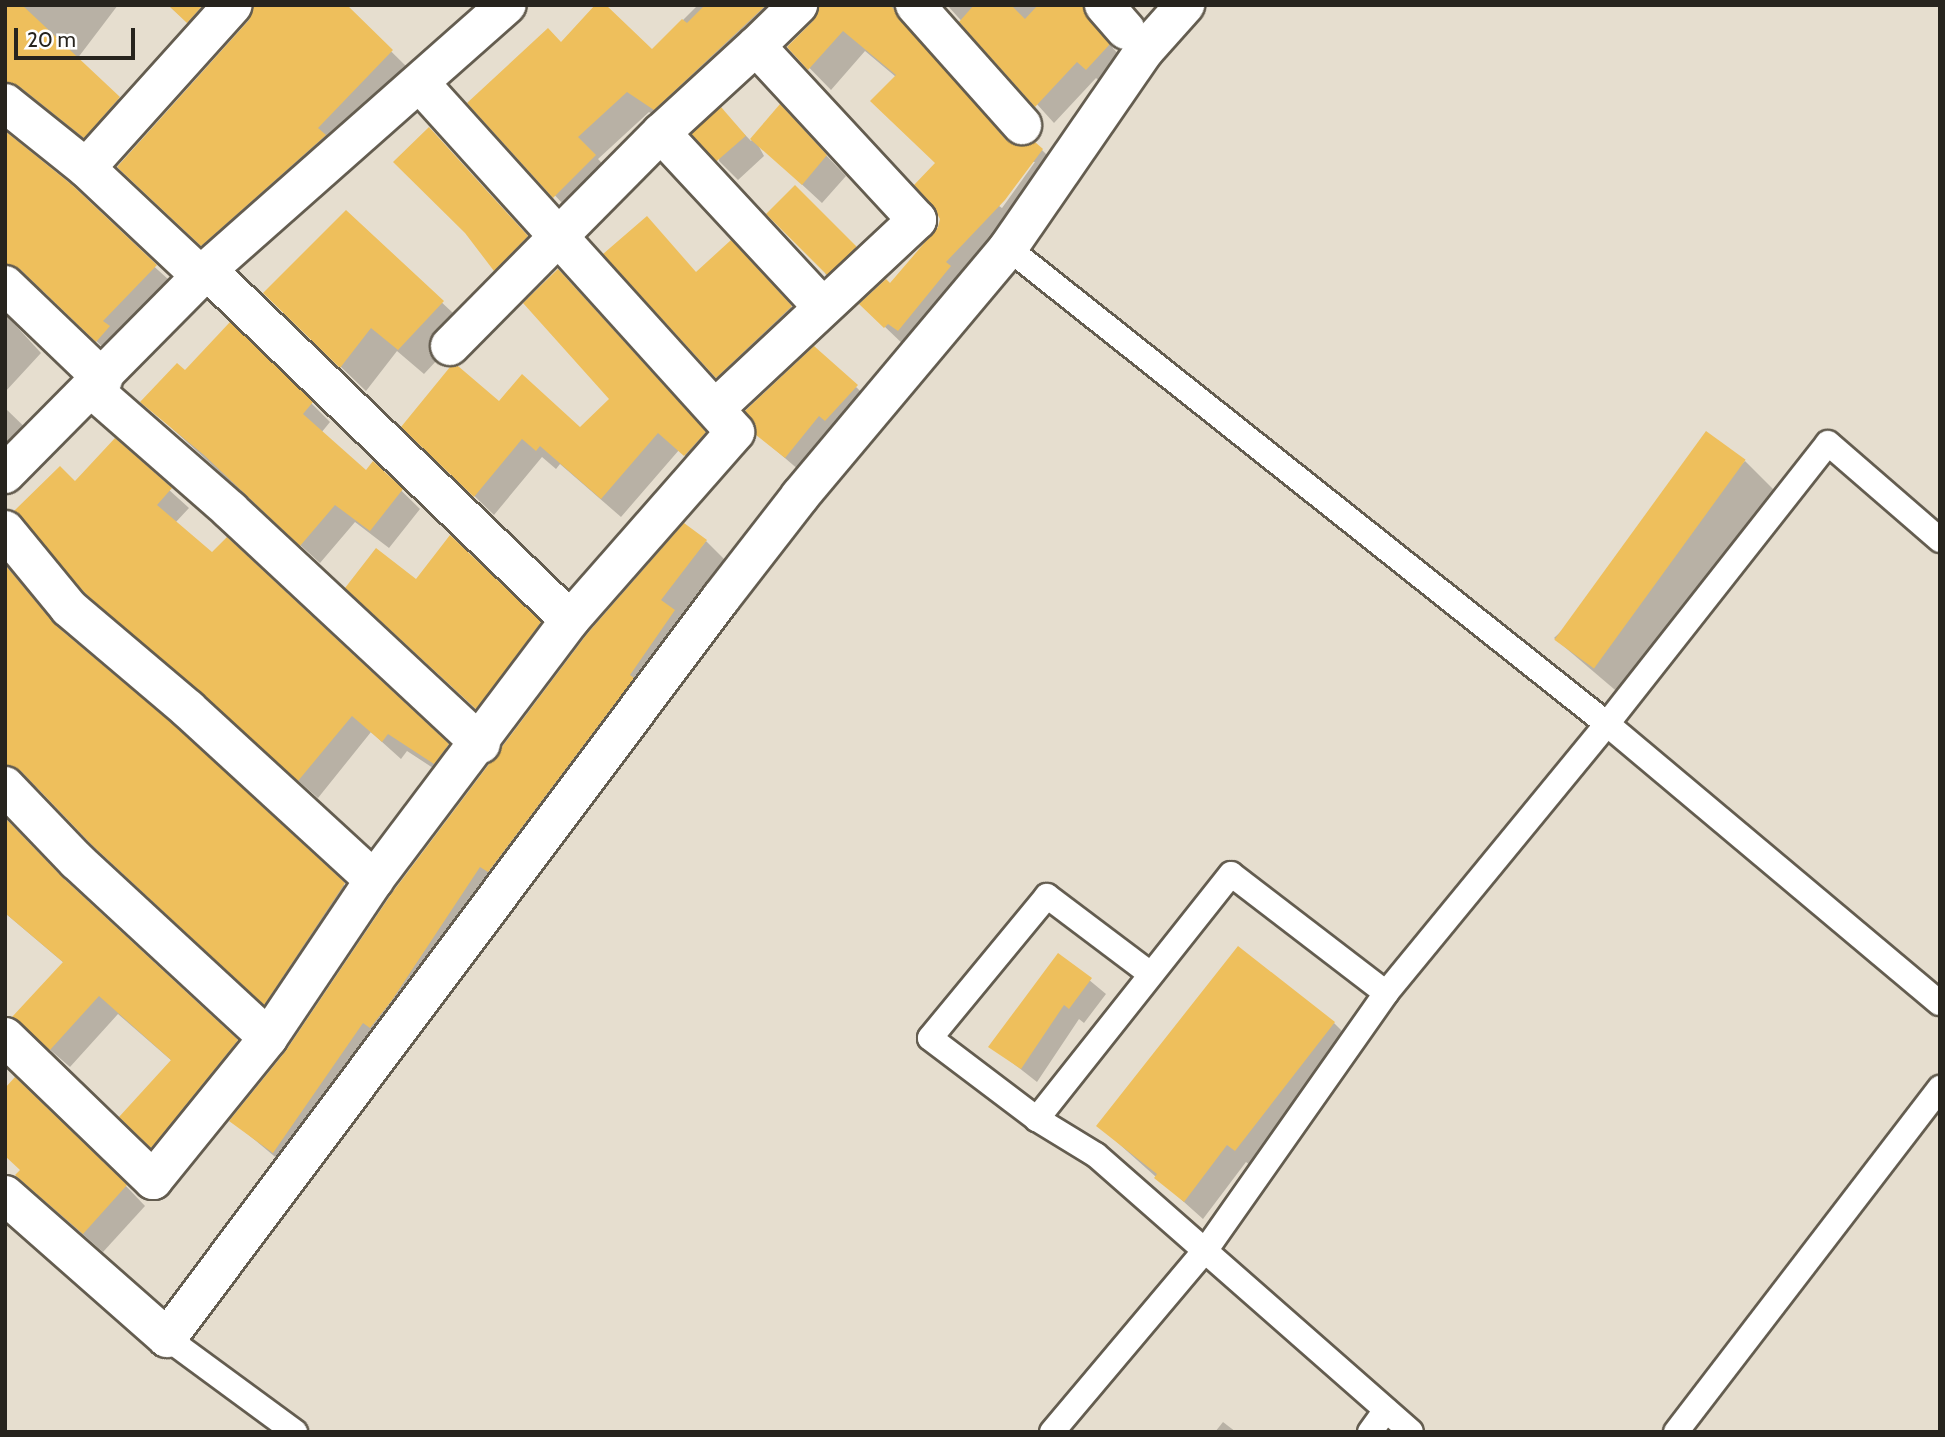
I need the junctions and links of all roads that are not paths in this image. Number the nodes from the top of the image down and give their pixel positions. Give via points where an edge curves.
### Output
1 (233, 5) edge
2 (507, 5) edge
3 (798, 5) edge
4 (915, 5) edge
5 (1185, 5) edge
6 (756, 46) junction
7 (421, 85) junction
8 (5, 103) edge
9 (1022, 125) dead end
10 (660, 132) junction
11 (86, 168) junction
12 (555, 237) junction
13 (1008, 248) junction
14 (204, 274) junction
15 (5, 285) edge
16 (821, 305) junction
17 (450, 346) dead end
18 (97, 384) junction
19 (717, 407) junction
20 (5, 474) edge
21 (5, 530) edge
22 (1940, 540) edge
23 (570, 620) junction
24 (1607, 724) junction
25 (481, 744) junction
26 (5, 786) edge
27 (374, 880) junction
28 (1149, 973) junction
29 (1386, 993) junction
30 (1940, 1003) edge
31 (5, 1037) edge
32 (268, 1038) junction
33 (1940, 1088) edge
34 (1037, 1119) junction
35 (5, 1195) edge
36 (1207, 1248) junction
37 (167, 1338) junction
38 (1386, 1410) junction
39 (295, 1432) edge
40 (1052, 1432) edge
41 (1370, 1432) edge
42 (1411, 1432) edge
43 (1676, 1432) edge

1 - 11 street
2 - 7 street
3 - 6 street
4 - 9 street
5 - 13 street via 1144,51
6 - 10 street
6 - 16 street via 917,220
7 - 12 street
7 - 14 street
8 - 11 street
10 - 12 street
10 - 16 street
11 - 14 street
12 - 17 street
12 - 19 street
13 - 24 lane
13 - 37 street via 784,517
14 - 18 street
14 - 23 street
15 - 18 street
16 - 19 street
18 - 20 street
18 - 25 street
19 - 23 street via 735,432
21 - 27 street via 69,608 188,709
22 - 24 lane via 1828,443
23 - 25 street
24 - 29 lane
24 - 30 lane
25 - 27 street
26 - 32 street via 78,861
27 - 32 street
28 - 29 lane via 1231,874
28 - 34 lane
28 - 34 lane via 1046,896 930,1038
29 - 36 lane
31 - 32 street via 153,1180
33 - 43 lane
34 - 36 lane via 1096,1155
35 - 37 street
36 - 38 lane
36 - 40 lane
37 - 39 lane
38 - 41 lane
38 - 42 lane

